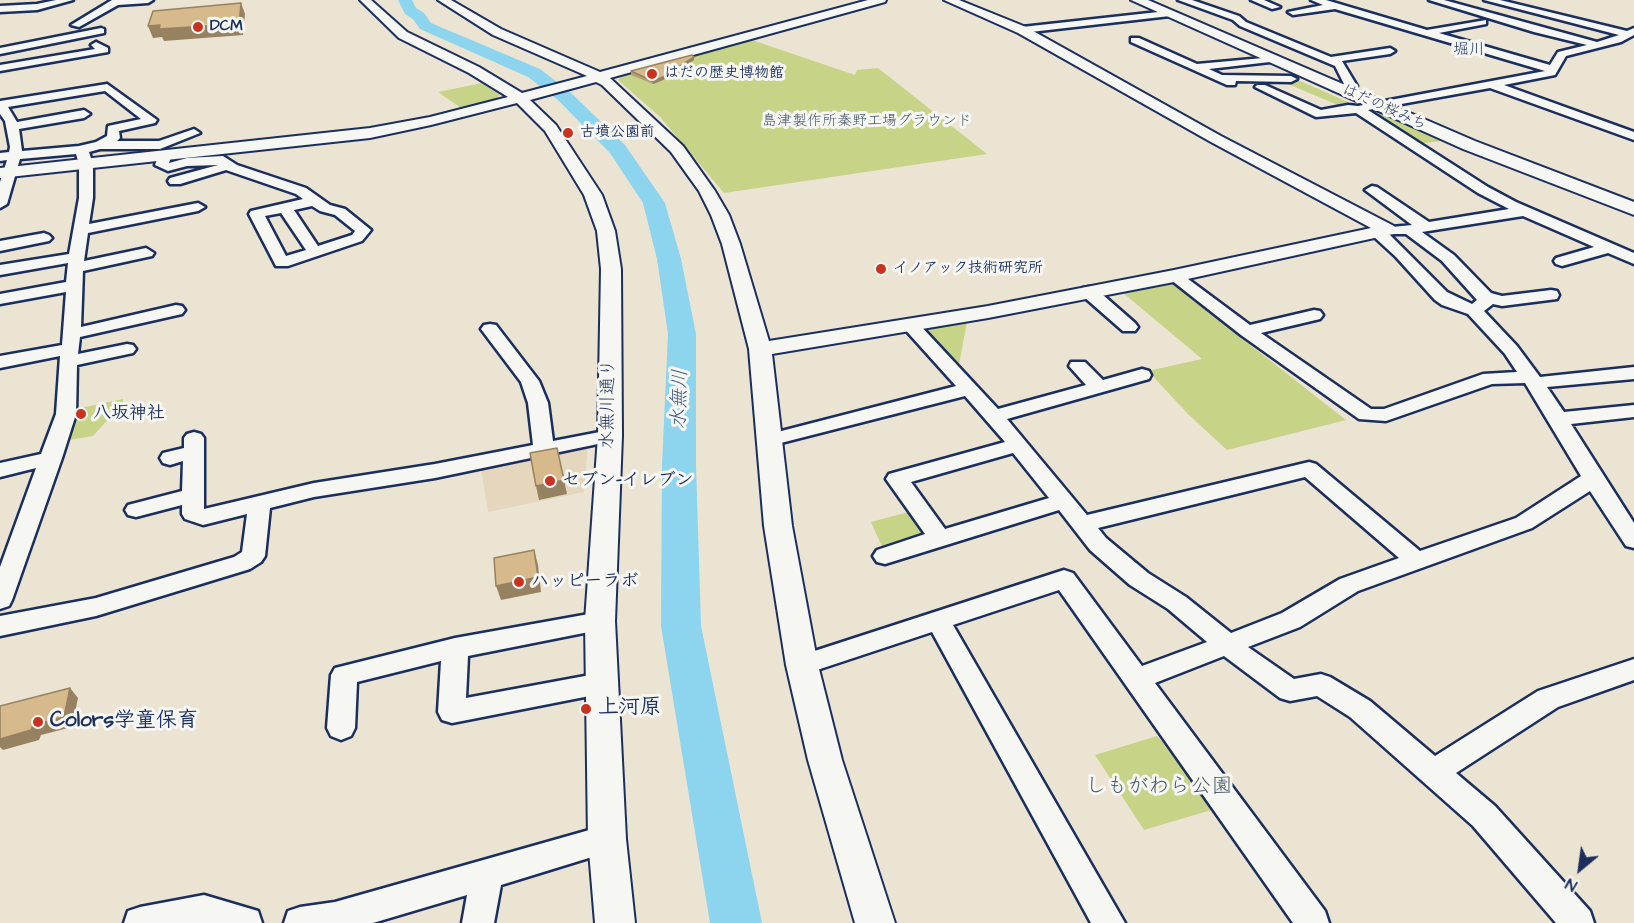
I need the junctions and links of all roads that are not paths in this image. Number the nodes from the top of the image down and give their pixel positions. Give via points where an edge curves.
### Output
1 (68, 0) edge
2 (148, 0) edge
3 (365, 0) edge
4 (443, 0) edge
5 (881, 0) edge
6 (949, 0) edge
7 (1137, 0) edge
8 (1183, 0) edge
9 (1256, 0) edge
10 (1316, 0) edge
11 (1434, 0) edge
12 (1489, 0) edge
13 (118, 1) edge
14 (1220, 1) edge
15 (1272, 4) dead end
16 (1197, 5) junction
17 (1335, 6) junction
18 (0, 9) edge
19 (1293, 12) dead end
20 (1167, 14) junction
21 (1256, 15) dead end
22 (1236, 18) junction
23 (1483, 22) dead end
24 (76, 25) dead end
25 (1022, 30) junction
26 (101, 31) dead end
27 (1428, 33) junction
28 (1631, 33) edge
29 (1135, 40) dead end
30 (1617, 40) junction
31 (63, 43) junction
32 (1598, 44) junction
33 (1634, 44) edge
34 (103, 49) dead end
35 (0, 51) edge
36 (1390, 51) dead end
37 (81, 55) junction
38 (0, 57) edge
39 (1270, 59) junction
40 (1331, 60) junction
41 (32, 63) junction
42 (1194, 67) junction
43 (0, 68) edge
44 (1554, 70) junction
45 (44, 73) dead end
46 (590, 79) junction
47 (1291, 80) dead end
48 (51, 84) dead end
49 (1492, 85) junction
50 (1261, 87) dead end
51 (1337, 88) junction
52 (524, 97) junction
53 (0, 105) edge
54 (1377, 105) junction
55 (72, 106) junction
56 (1359, 110) junction
57 (8, 123) edge
58 (194, 133) dead end
59 (1634, 136) edge
60 (100, 145) junction
61 (15, 155) junction
62 (0, 157) edge
63 (82, 157) junction
64 (164, 157) junction
65 (229, 165) junction
66 (5, 173) edge
67 (175, 181) dead end
68 (1372, 190) dead end
69 (314, 201) junction
70 (0, 204) edge
71 (198, 207) dead end
72 (285, 208) junction
73 (1634, 208) edge
74 (1525, 211) junction
75 (1427, 227) junction
76 (80, 230) junction
77 (1409, 230) junction
78 (1382, 231) junction
79 (44, 238) dead end
80 (0, 246) edge
81 (1609, 248) junction
82 (146, 252) dead end
83 (315, 252) junction
84 (1634, 259) edge
85 (1562, 261) dead end
86 (76, 262) junction
87 (0, 270) edge
88 (1174, 276) junction
89 (74, 286) junction
90 (1089, 292) junction
91 (1551, 295) dead end
92 (0, 299) edge
93 (1479, 304) junction
94 (176, 310) dead end
95 (1314, 315) dead end
96 (911, 326) junction
97 (1129, 327) dead end
98 (490, 328) dead end
99 (1246, 330) junction
100 (70, 348) junction
101 (127, 349) dead end
102 (760, 349) junction
103 (0, 362) edge
104 (1078, 366) dead end
105 (1634, 373) edge
106 (1142, 375) dead end
107 (1533, 380) junction
108 (1099, 387) junction
109 (969, 389) junction
110 (1634, 411) edge
111 (994, 416) junction
112 (1558, 419) junction
113 (610, 436) junction
114 (769, 440) junction
115 (1019, 445) junction
116 (544, 449) junction
117 (52, 458) junction
118 (170, 458) dead end
119 (0, 470) edge
120 (1594, 478) junction
121 (193, 495) junction
122 (1062, 502) junction
123 (260, 504) junction
124 (136, 510) dead end
125 (1083, 524) junction
126 (940, 538) junction
127 (1634, 540) edge
128 (885, 556) dead end
129 (1416, 560) junction
130 (0, 600) edge
131 (600, 621) junction
132 (938, 621) junction
133 (0, 626) edge
134 (1228, 643) junction
135 (455, 648) junction
136 (801, 665) junction
137 (1634, 669) edge
138 (1136, 679) junction
139 (601, 684) junction
140 (341, 728) dead end
141 (1434, 772) junction
142 (607, 839) junction
143 (487, 874) junction
144 (140, 923) edge
145 (246, 923) edge
146 (300, 923) edge
147 (478, 923) edge
148 (615, 923) edge
149 (875, 923) edge
150 (1109, 923) edge
151 (1313, 923) edge
152 (1578, 923) edge

1 - 18 street
2 - 13 street
3 - 52 street, 水無川通り via 403,35
4 - 46 street
5 - 46 street
6 - 25 street
7 - 20 main road, はだの桜みち
8 - 16 street
9 - 15 street
10 - 17 street
11 - 32 street
12 - 28 street
13 - 24 street
14 - 16 street
16 - 22 street
17 - 19 street
17 - 27 street
20 - 25 street
20 - 39 main road, はだの桜みち
21 - 22 street
22 - 40 street
23 - 27 street
25 - 78 street
26 - 31 street
27 - 44 street
28 - 30 street
29 - 42 street
30 - 32 street
30 - 33 street
31 - 35 street
31 - 37 street
31 - 38 street
32 - 44 street via 1562,54
34 - 37 street
36 - 40 street
37 - 41 street
39 - 42 street
39 - 51 main road, はだの桜みち
40 - 51 street via 1339,64 1351,86
41 - 43 street
41 - 45 street
42 - 47 street via 1229,81
44 - 49 street
46 - 52 street
46 - 102 street via 607,82 677,149 707,191 731,244
48 - 55 street
49 - 54 street
49 - 59 street
50 - 56 street via 1320,114
51 - 54 main road, はだの桜みち
52 - 64 street via 370,133
52 - 113 street, 水無川通り via 550,128 593,195 606,231 611,269
53 - 55 street
53 - 57 street
54 - 56 street
54 - 73 main road, はだの桜みち via 1510,162
55 - 57 street
55 - 60 street via 107,87 151,120 112,129 114,138
56 - 74 street via 1483,190
57 - 61 street
58 - 60 street via 160,146
60 - 63 street
61 - 62 street
61 - 63 street
61 - 66 street
63 - 64 street
63 - 66 street
63 - 76 street via 86,198
64 - 65 street via 164,166 218,159
65 - 67 street
65 - 69 street via 301,191
66 - 70 street
68 - 75 street
69 - 72 street
69 - 83 street via 340,212 364,230 357,238
71 - 76 street via 143,213
72 - 83 street
72 - 83 street via 256,214 282,263
74 - 75 street
74 - 81 street
75 - 77 street
76 - 86 street
77 - 78 street
77 - 93 street via 1448,258
78 - 88 street
78 - 93 street via 1404,260 1441,296 1448,301
79 - 80 street
81 - 84 street
81 - 85 street
82 - 86 street
86 - 87 street
86 - 89 street
88 - 90 street
88 - 99 street
89 - 92 street
89 - 100 street
90 - 96 street
90 - 97 street
91 - 93 street
93 - 107 street
94 - 100 street
95 - 99 street
96 - 102 street
96 - 109 street
98 - 116 street via 530,381 538,403
99 - 107 street via 1358,410 1376,417 1490,378
100 - 101 street
100 - 103 street
100 - 117 street via 66,414
102 - 114 street
104 - 108 street
105 - 107 street
106 - 108 street via 1125,386
107 - 112 street
108 - 111 street
109 - 111 street
109 - 114 street
110 - 112 street
111 - 115 street
112 - 120 street
113 - 116 street
113 - 131 street, 水無川通り
114 - 136 street via 778,526
115 - 122 street
115 - 126 street via 897,479
116 - 123 street via 314,490
117 - 119 street
117 - 130 street
118 - 121 street via 194,445
120 - 127 street
120 - 129 street via 1524,523
121 - 123 street via 193,514 203,517
121 - 124 street
122 - 125 street
122 - 126 street
123 - 133 street via 253,556 242,563 96,607
125 - 129 street via 1309,469
125 - 134 street via 1098,544 1139,579
126 - 128 street
129 - 134 street via 1349,585 1291,620
131 - 135 street
131 - 139 street, 水無川通り
132 - 136 street
132 - 138 street via 1064,579
132 - 150 street
134 - 138 street
134 - 141 street via 1290,690 1321,685 1360,709
135 - 139 street via 452,712
135 - 140 street via 344,675
136 - 149 street via 825,760
137 - 141 street via 1548,699
138 - 151 street
139 - 142 street, 水無川通り
141 - 152 street via 1484,816
142 - 143 street
142 - 148 street, 水無川通り
143 - 146 street via 335,918
143 - 147 street
144 - 145 street via 204,911

